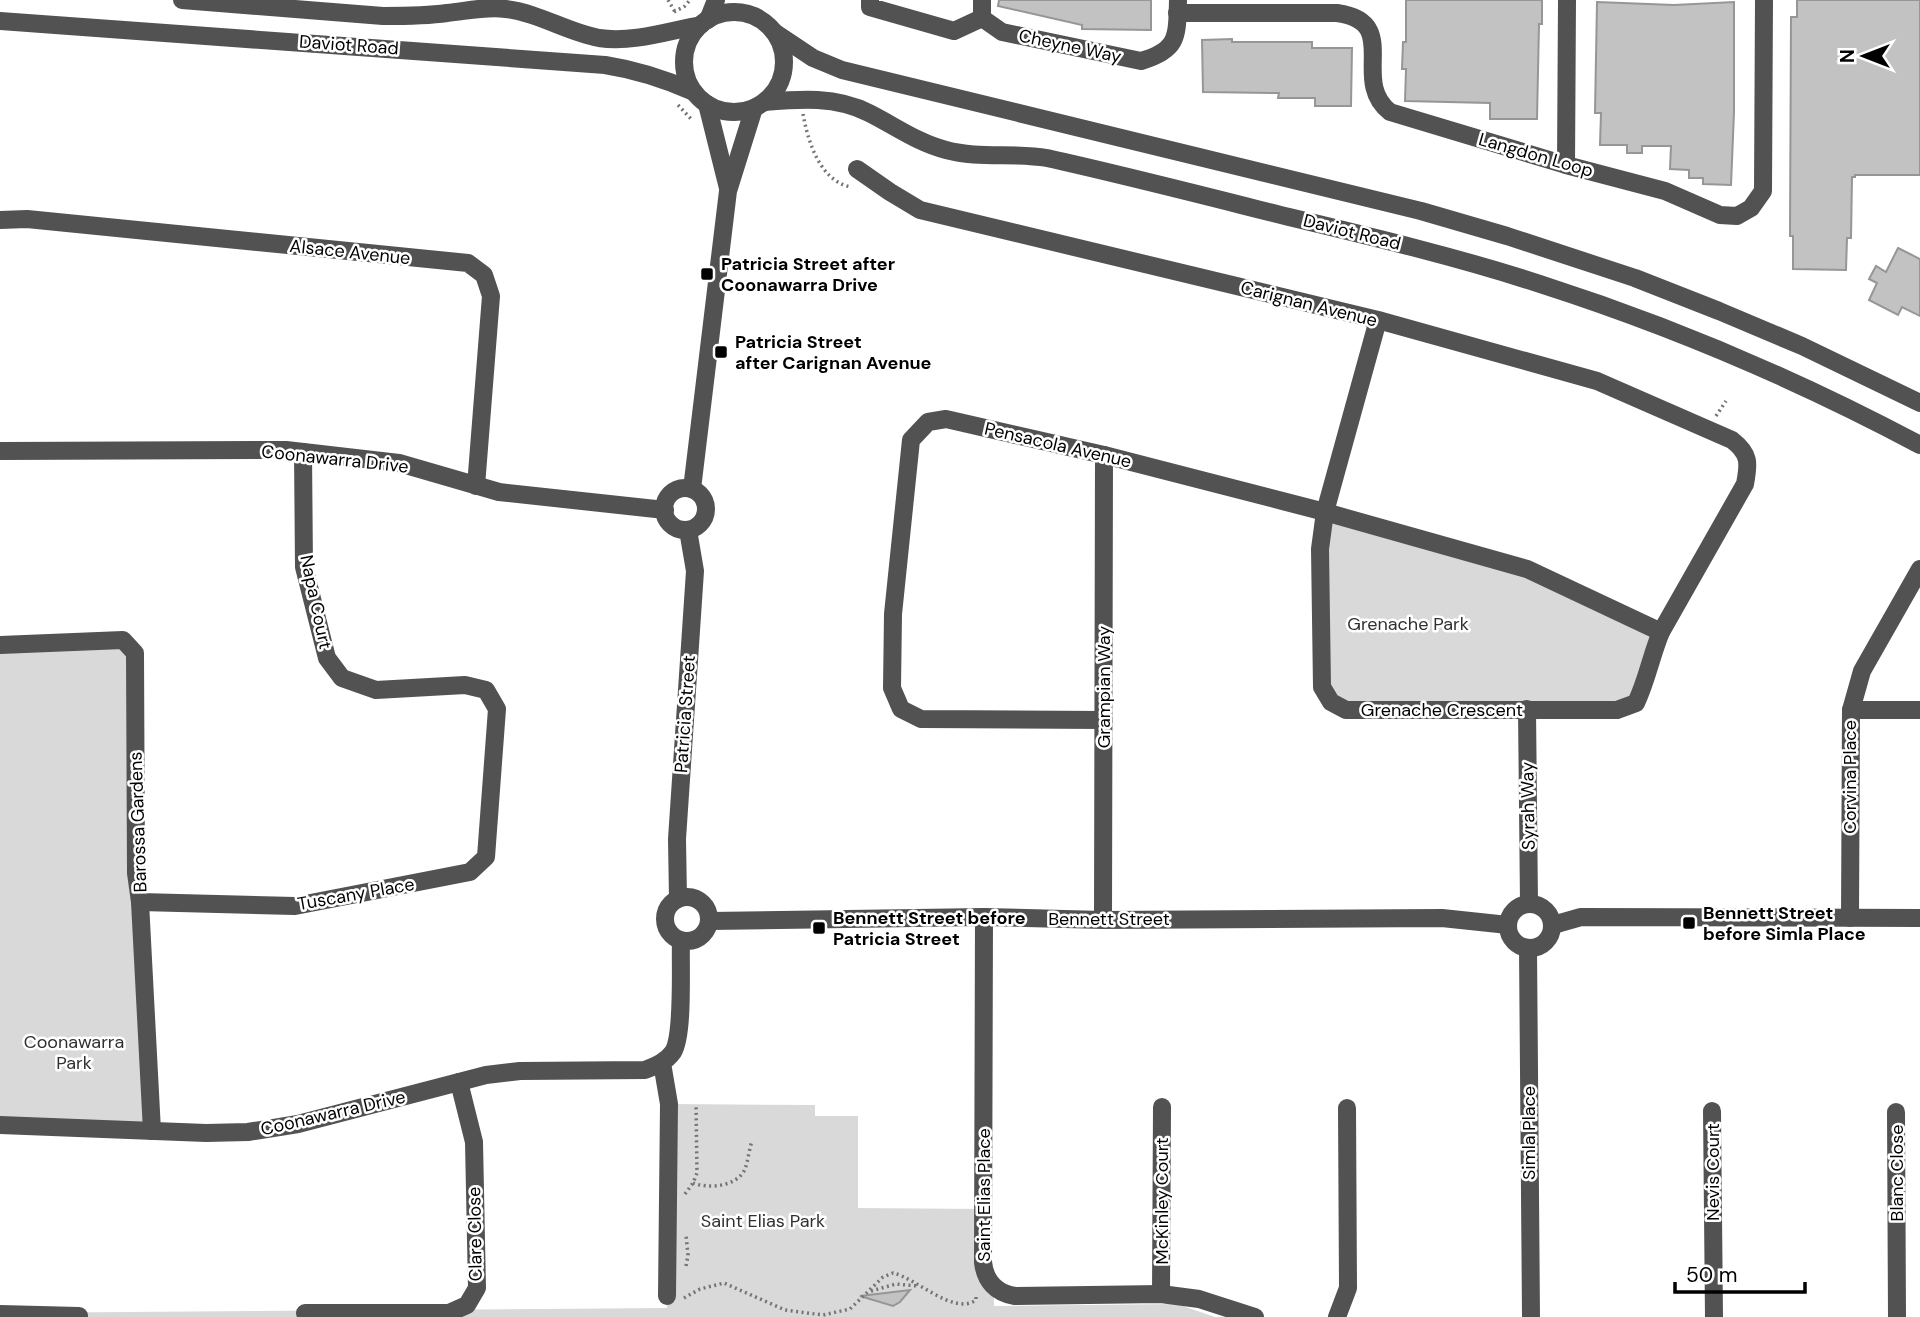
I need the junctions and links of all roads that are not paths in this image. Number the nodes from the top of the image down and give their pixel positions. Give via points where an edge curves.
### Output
1 (182, 0) edge
2 (716, 0) edge
3 (759, 0) edge
4 (870, 0) edge
5 (1567, 0) edge
6 (1764, 0) edge
7 (1177, 7) edge
8 (982, 9) edge
9 (0, 21) edge
10 (704, 23) junction
11 (770, 28) junction
12 (701, 98) junction
13 (759, 105) junction
14 (1566, 165) junction
15 (857, 169) dead end
16 (728, 191) junction
17 (0, 220) edge
18 (1378, 320) junction
19 (1920, 404) edge
20 (1920, 445) edge
21 (0, 451) edge
22 (303, 452) junction
23 (1104, 455) junction
24 (1749, 464) joint
25 (476, 486) junction
26 (692, 489) junction
27 (665, 510) junction
28 (1325, 512) junction
29 (688, 530) junction
30 (1920, 569) edge
31 (1661, 632) junction
32 (0, 645) edge
33 (1527, 709) junction
34 (1851, 710) junction
35 (1920, 710) edge
36 (1104, 720) junction
37 (491, 778) joint
38 (678, 899) junction
39 (140, 902) junction
40 (1529, 904) junction
41 (984, 918) junction
42 (1850, 918) junction
43 (1920, 918) edge
44 (1103, 920) junction
45 (710, 921) junction
46 (1508, 925) junction
47 (1553, 925) junction
48 (681, 941) junction
49 (1528, 948) junction
50 (662, 1063) junction
51 (458, 1082) junction
52 (1162, 1107) dead end
53 (1347, 1108) dead end
54 (1712, 1111) dead end
55 (1896, 1112) dead end
56 (0, 1125) edge
57 (152, 1131) junction
58 (1161, 1294) junction
59 (674, 1298) road end
60 (305, 1313) dead end
61 (0, 1314) edge
62 (79, 1316) edge
63 (1255, 1317) edge
64 (1338, 1317) edge
65 (1531, 1317) edge
66 (1714, 1317) edge
67 (1897, 1317) edge

1 - 10 street, Daviot Road via 383,16 504,8 614,39
2 - 10 street
3 - 11 street
4 - 8 street via 870,7 954,31
5 - 14 street
6 - 14 street, Langdon Loop via 1763,191 1751,208 1737,216 1720,215 1665,191
7 - 8 street, Cheyne Way via 1176,39 1162,55 1142,61 1002,32
7 - 14 street, Langdon Loop via 1352,15 1367,25 1372,35 1375,92 1390,112
9 - 12 street, Daviot Road via 604,65 654,75
10 - 11 street via 724,13 742,13
10 - 12 street via 687,46 685,58 685,70
11 - 13 street via 784,66 778,87
11 - 19 street, Daviot Road via 813,58 842,70 1421,211 1550,249 1750,324
12 - 13 street via 730,112
12 - 16 street
13 - 16 street
13 - 20 street, Daviot Road via 803,99 837,102 947,150 1047,158 1476,264 1695,340 1787,379
15 - 18 street, Carignan Avenue via 920,210
16 - 26 street
17 - 25 street, Alsace Avenue via 468,263 484,275 491,296
18 - 24 street, Carignan Avenue via 1597,381 1732,440 1743,449
18 - 28 street, Grenache Crescent
21 - 22 street, Coonawarra Drive
22 - 25 street, Coonawarra Drive via 399,463
22 - 37 street, Napa Court via 304,567 327,657 342,678 376,690 465,685 486,691 497,709
23 - 28 street, Pensacola Avenue
23 - 36 street, Grampian Way
23 - 36 street, Pensacola Avenue via 946,419 928,422 911,440 893,614 892,688 901,709 922,719
24 - 31 street, Grenache Crescent via 1745,484
25 - 27 street, Coonawarra Drive
26 - 27 street via 670,495
26 - 29 street via 704,499 705,515
27 - 29 street via 672,525
28 - 31 street, Pensacola Avenue via 1527,569
28 - 33 street, Grenache Crescent via 1320,549 1322,687 1331,702 1346,710
29 - 38 street, Patricia Street via 695,571 677,839
30 - 34 street, Corvina Place via 1862,671
31 - 33 street, Grenache Crescent via 1636,703 1617,710
32 - 39 street, Barossa Gardens via 123,640 135,653
33 - 40 street, Syrah Way
34 - 35 street
34 - 42 street, Corvina Place
36 - 44 street, Grampian Way
37 - 39 street, Tuscany Place via 486,857 470,872 295,906
38 - 45 street via 700,901
38 - 48 street via 665,917 669,932
39 - 57 street, Barossa Gardens
40 - 46 street via 1514,910
40 - 47 street via 1545,909
41 - 44 street, Bennett Street
41 - 45 street, Bennett Street
41 - 58 street, Saint Elias Place via 984,1272 994,1287 1015,1296
42 - 43 street
42 - 47 street via 1581,917
44 - 46 street, Bennett Street via 1442,918
45 - 48 street via 696,940
46 - 49 street via 1513,940
47 - 49 street via 1548,939
48 - 50 street via 679,1030 674,1051
49 - 65 street, Simla Place
50 - 51 street, Coonawarra Drive via 645,1070 520,1071
50 - 59 street via 669,1104
51 - 57 street, Coonawarra Drive via 298,1124 248,1132
51 - 60 street, Clare Close via 474,1142 477,1287 467,1305 449,1313
52 - 58 street, McKinley Court
53 - 64 street via 1348,1288
54 - 66 street, Nevis Court
55 - 67 street, Blanc Close
56 - 57 street, Coonawarra Drive
58 - 63 street, Saint Elias Place via 1199,1299
61 - 62 street

